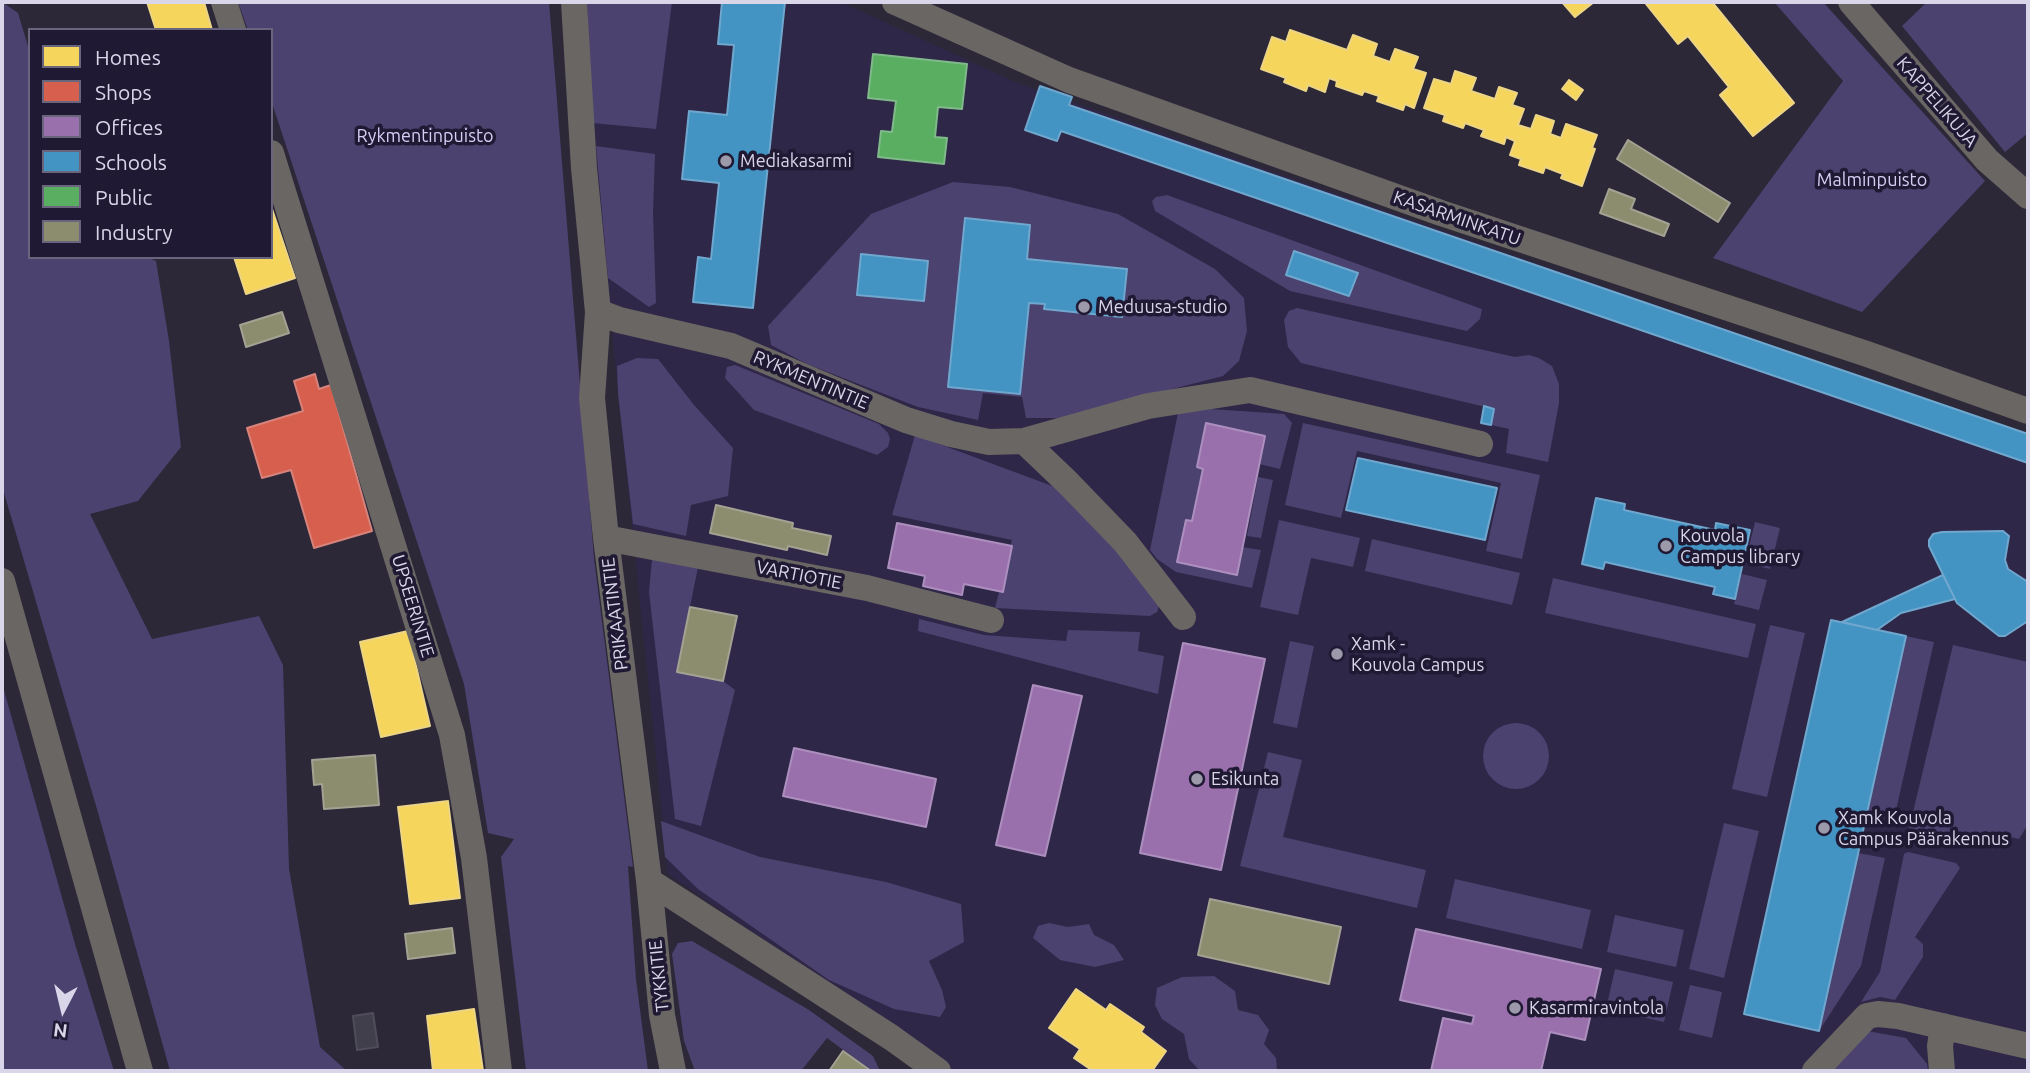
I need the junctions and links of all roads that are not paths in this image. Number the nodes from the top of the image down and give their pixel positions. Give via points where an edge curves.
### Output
1 (224, 2) edge
2 (574, 2) edge
3 (895, 2) edge
4 (1851, 2) edge
5 (232, 28) edge
6 (273, 159) edge
7 (2028, 196) edge
8 (598, 312) junction
9 (2028, 411) edge
10 (1024, 441) junction
11 (1480, 443) dead end
12 (606, 537) junction
13 (2, 581) edge
14 (1183, 617) dead end
15 (991, 620) dead end
16 (649, 881) junction
17 (1943, 1026) junction
18 (2028, 1046) edge
19 (140, 1071) edge
20 (499, 1071) edge
21 (673, 1071) edge
22 (938, 1071) edge
23 (1815, 1071) edge
24 (1942, 1071) edge

1 - 5 street
2 - 8 street, PRIKAATINTIE
3 - 9 street, KASARMINKATU via 1069,80 1441,213
4 - 7 street, KAPPELIKUJA via 1987,160
6 - 20 street, UPSEERINTIE via 453,735 474,858
8 - 10 street, RYKMENTINTIE via 731,346 906,420 951,434 989,442
8 - 12 street, PRIKAATINTIE via 593,398
10 - 11 street, RYKMENTINTIE via 1148,406 1250,390
10 - 14 street via 1125,542
12 - 15 street, VARTIOTIE via 867,589
12 - 16 street, PRIKAATINTIE
13 - 19 street
16 - 21 street, TYKKITIE via 662,1015
16 - 22 street
17 - 18 street
17 - 23 street via 1898,1016 1867,1016
17 - 24 street

